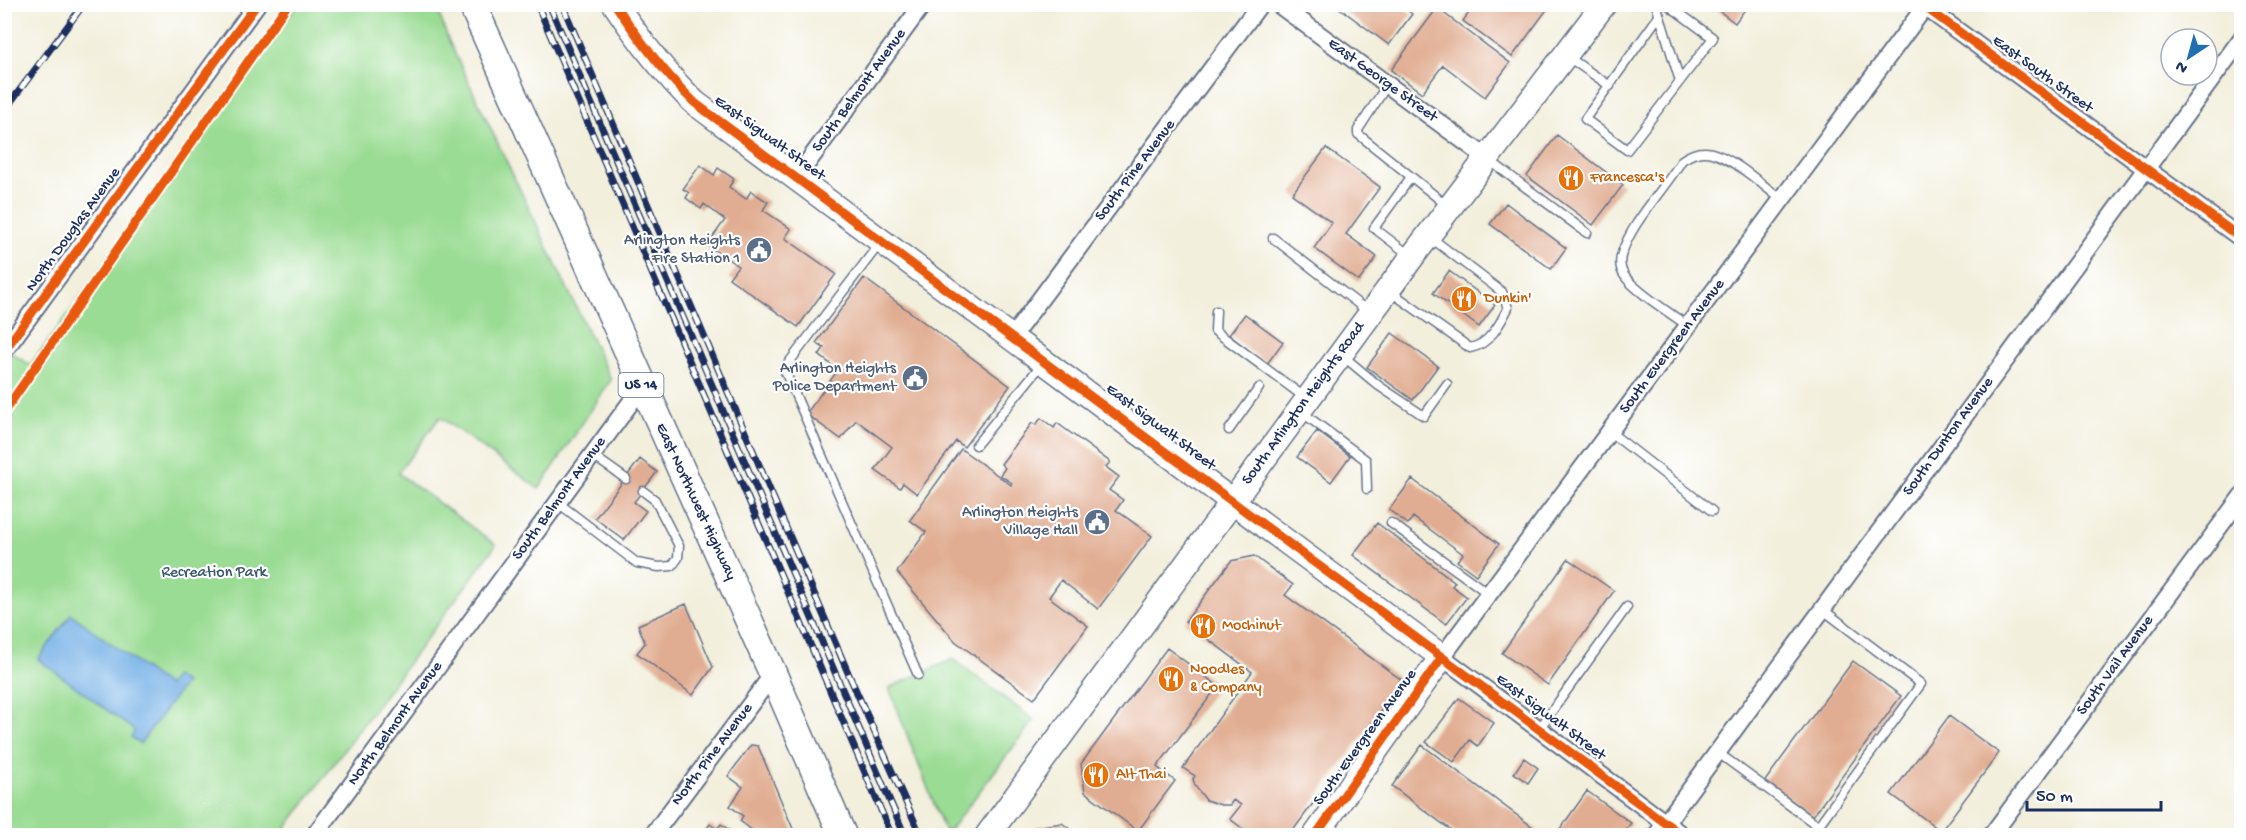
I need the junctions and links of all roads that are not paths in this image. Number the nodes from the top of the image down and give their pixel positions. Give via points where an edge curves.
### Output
1 (257, 4) edge
2 (472, 4) edge
3 (615, 4) edge
4 (923, 4) edge
5 (1260, 4) edge
6 (1278, 4) edge
7 (1656, 4) edge
8 (1667, 4) edge
9 (1600, 6) edge
10 (1924, 6) edge
11 (1659, 16) junction
12 (2241, 38) edge
13 (1566, 55) junction
14 (1680, 81) junction
15 (1387, 85) junction
16 (1610, 86) junction
17 (1487, 158) junction
18 (2145, 169) junction
19 (797, 177) junction
20 (1411, 177) junction
21 (1782, 200) junction
22 (1449, 208) junction
23 (1587, 233) dead end
24 (1428, 236) junction
25 (1273, 238) dead end
26 (2241, 239) edge
27 (882, 240) junction
28 (1412, 257) junction
29 (1388, 290) junction
30 (1216, 310) dead end
31 (1370, 314) junction
32 (1688, 326) junction
33 (1011, 337) junction
34 (4, 351) edge
35 (1340, 354) junction
36 (1044, 361) junction
37 (1447, 384) dead end
38 (642, 387) junction
39 (1260, 388) dead end
40 (1303, 405) junction
41 (1229, 430) dead end
42 (1610, 432) junction
43 (976, 445) dead end
44 (592, 455) junction
45 (626, 479) dead end
46 (1367, 489) dead end
47 (643, 491) dead end
48 (2241, 496) edge
49 (1232, 501) junction
50 (557, 502) junction
51 (1712, 512) dead end
52 (1391, 523) dead end
53 (1489, 594) junction
54 (1627, 608) dead end
55 (1822, 609) junction
56 (478, 612) joint
57 (1442, 657) junction
58 (773, 674) junction
59 (918, 675) dead end
60 (1539, 729) junction
61 (1717, 752) junction
62 (1661, 829) edge
63 (318, 834) edge
64 (652, 836) edge
65 (843, 836) edge
66 (987, 836) edge
67 (1315, 836) edge
68 (1683, 836) edge
69 (1991, 836) edge

1 - 34 street, North Douglas Avenue
2 - 38 main road, East Northwest Highway / US 14
3 - 19 street, East Sigwalt Street via 670,79 695,103
4 - 19 street, South Belmont Avenue
5 - 33 street, South Pine Avenue
6 - 15 street, East George Street
7 - 11 lane
8 - 14 lane via 1713,38
9 - 13 street, South Arlington Heights Road
10 - 18 street, East South Street
10 - 21 street, South Evergreen Avenue
11 - 14 lane
11 - 16 lane
12 - 18 street, South Dunton Avenue
13 - 16 lane
13 - 17 street, South Arlington Heights Road
14 - 16 lane via 1627,150 1585,119
15 - 17 street, East George Street
15 - 20 lane via 1358,134
17 - 22 street, South Arlington Heights Road
17 - 23 lane
18 - 26 street, East South Street
18 - 55 street, South Dunton Avenue
19 - 27 street, East Sigwalt Street
20 - 22 lane
20 - 28 lane via 1374,228
21 - 32 street, South Evergreen Avenue
21 - 32 lane via 1715,153 1704,151 1682,160 1636,225 1621,254 1620,267 1634,285
22 - 24 street, South Arlington Heights Road
24 - 28 street, South Arlington Heights Road
24 - 29 lane via 1506,299 1508,308 1490,336 1470,348
25 - 31 lane
27 - 33 street, East Sigwalt Street
27 - 59 lane via 784,369
28 - 29 street, South Arlington Heights Road
29 - 31 street, South Arlington Heights Road
30 - 40 lane via 1215,331
31 - 35 street, South Arlington Heights Road
32 - 42 street, South Evergreen Avenue
33 - 36 street, East Sigwalt Street
35 - 37 lane via 1424,416
35 - 40 street, South Arlington Heights Road
36 - 43 lane
36 - 49 street, East Sigwalt Street
38 - 44 street, South Belmont Avenue
38 - 58 main road, East Northwest Highway / US 14
39 - 41 lane
40 - 46 lane via 1366,460
40 - 49 street, South Arlington Heights Road
42 - 51 lane
42 - 53 street, South Evergreen Avenue
44 - 45 lane
44 - 50 street, South Belmont Avenue
47 - 50 lane via 654,500 679,546 678,558 672,566 637,563
48 - 69 street, South Vail Avenue
49 - 57 street, East Sigwalt Street
49 - 66 street, South Arlington Heights Road
50 - 56 street, South Belmont Avenue
52 - 53 lane
53 - 57 street, South Evergreen Avenue
54 - 60 lane
55 - 61 street, South Dunton Avenue
55 - 61 lane via 1920,684 1818,826
56 - 63 street, North Belmont Avenue
57 - 60 street, East Sigwalt Street
57 - 67 street, South Evergreen Avenue
58 - 64 street, North Pine Avenue
58 - 65 main road, East Northwest Highway / US 14
60 - 62 street, East Sigwalt Street
61 - 62 street, South Dunton Avenue
62 - 68 street, East Sigwalt Street

